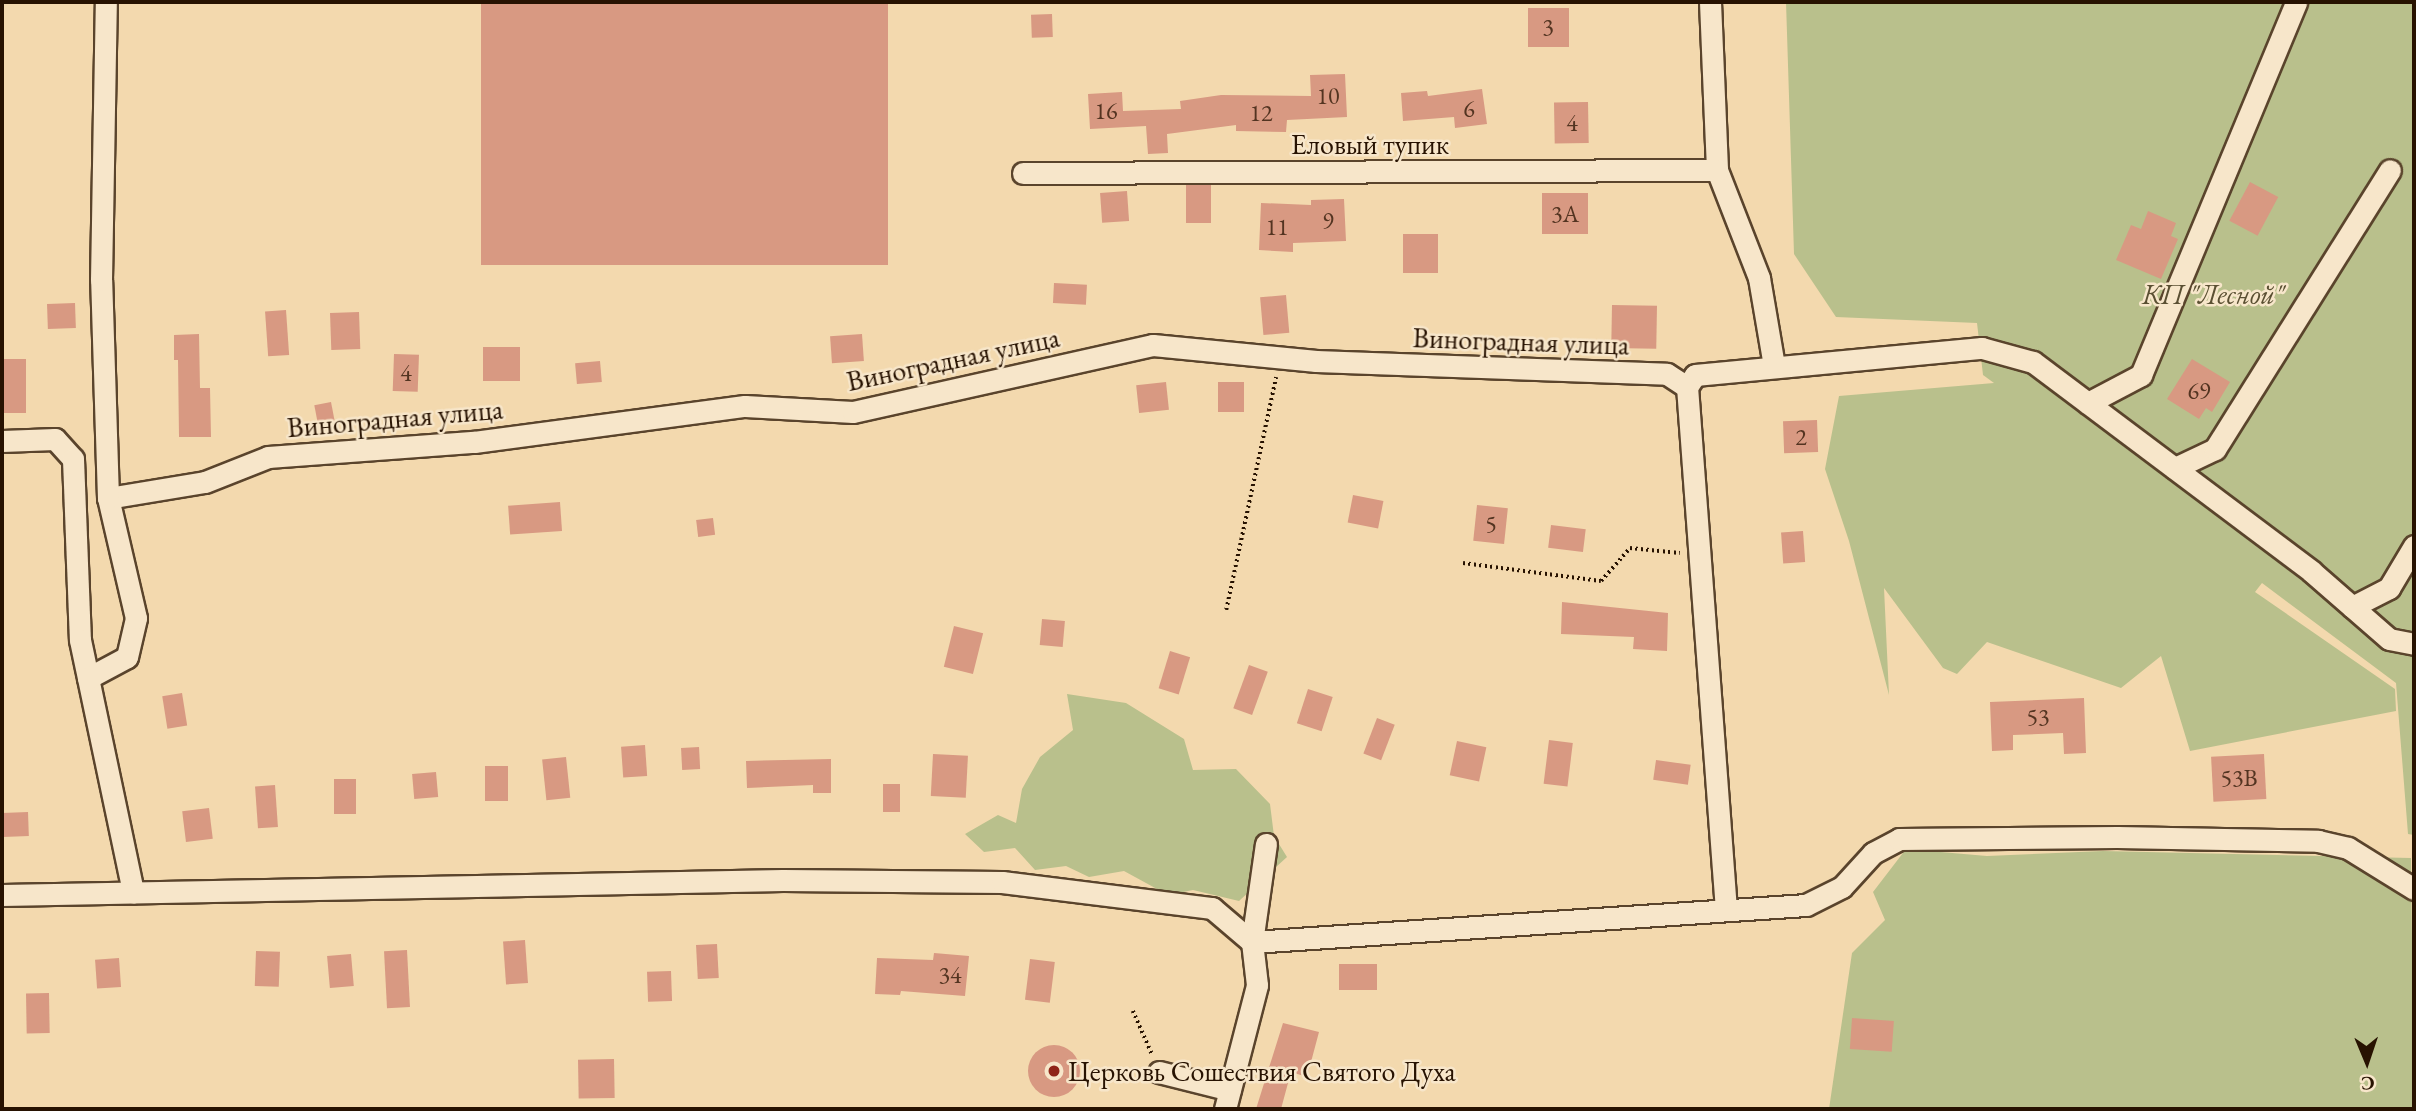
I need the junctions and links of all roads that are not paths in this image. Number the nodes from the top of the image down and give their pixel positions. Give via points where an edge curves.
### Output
1 (106, 2) edge
2 (1710, 2) edge
3 (2296, 2) edge
4 (1717, 170) junction
5 (2390, 170) dead end
6 (1023, 173) dead end
7 (1774, 366) junction
8 (1687, 387) junction
9 (2088, 403) junction
10 (2, 441) edge
11 (2175, 468) junction
12 (108, 498) junction
13 (2414, 546) edge
14 (2352, 607) junction
15 (2414, 644) edge
16 (88, 678) junction
17 (1266, 844) dead end
18 (2414, 888) edge
19 (133, 892) junction
20 (2, 895) edge
21 (1726, 911) junction
22 (1252, 942) junction
23 (1159, 1072) road end
24 (1227, 1099) edge

1 - 12 street via 101,280
2 - 4 street
3 - 9 street via 2141,374
4 - 6 street, Еловый тупик
4 - 7 street via 1759,278
5 - 11 street via 2215,449
7 - 8 street via 1695,375
7 - 9 street via 1982,348 2033,362
8 - 12 street, Виноградная улица via 1667,374 1316,361 1153,345 853,412 745,405 474,442 268,457 205,482
8 - 21 street
9 - 11 street
10 - 16 street via 55,439 73,458 80,640
11 - 14 street
12 - 16 street via 136,618 127,657
13 - 14 street via 2389,588
14 - 15 street via 2389,639
16 - 19 street
17 - 22 street
18 - 21 street via 2348,848 2318,841 1899,839 1879,848 1824,899 1806,905
19 - 20 street
19 - 22 street via 783,880 1002,882 1212,908
21 - 22 street
22 - 24 street via 1257,985
23 - 24 street

